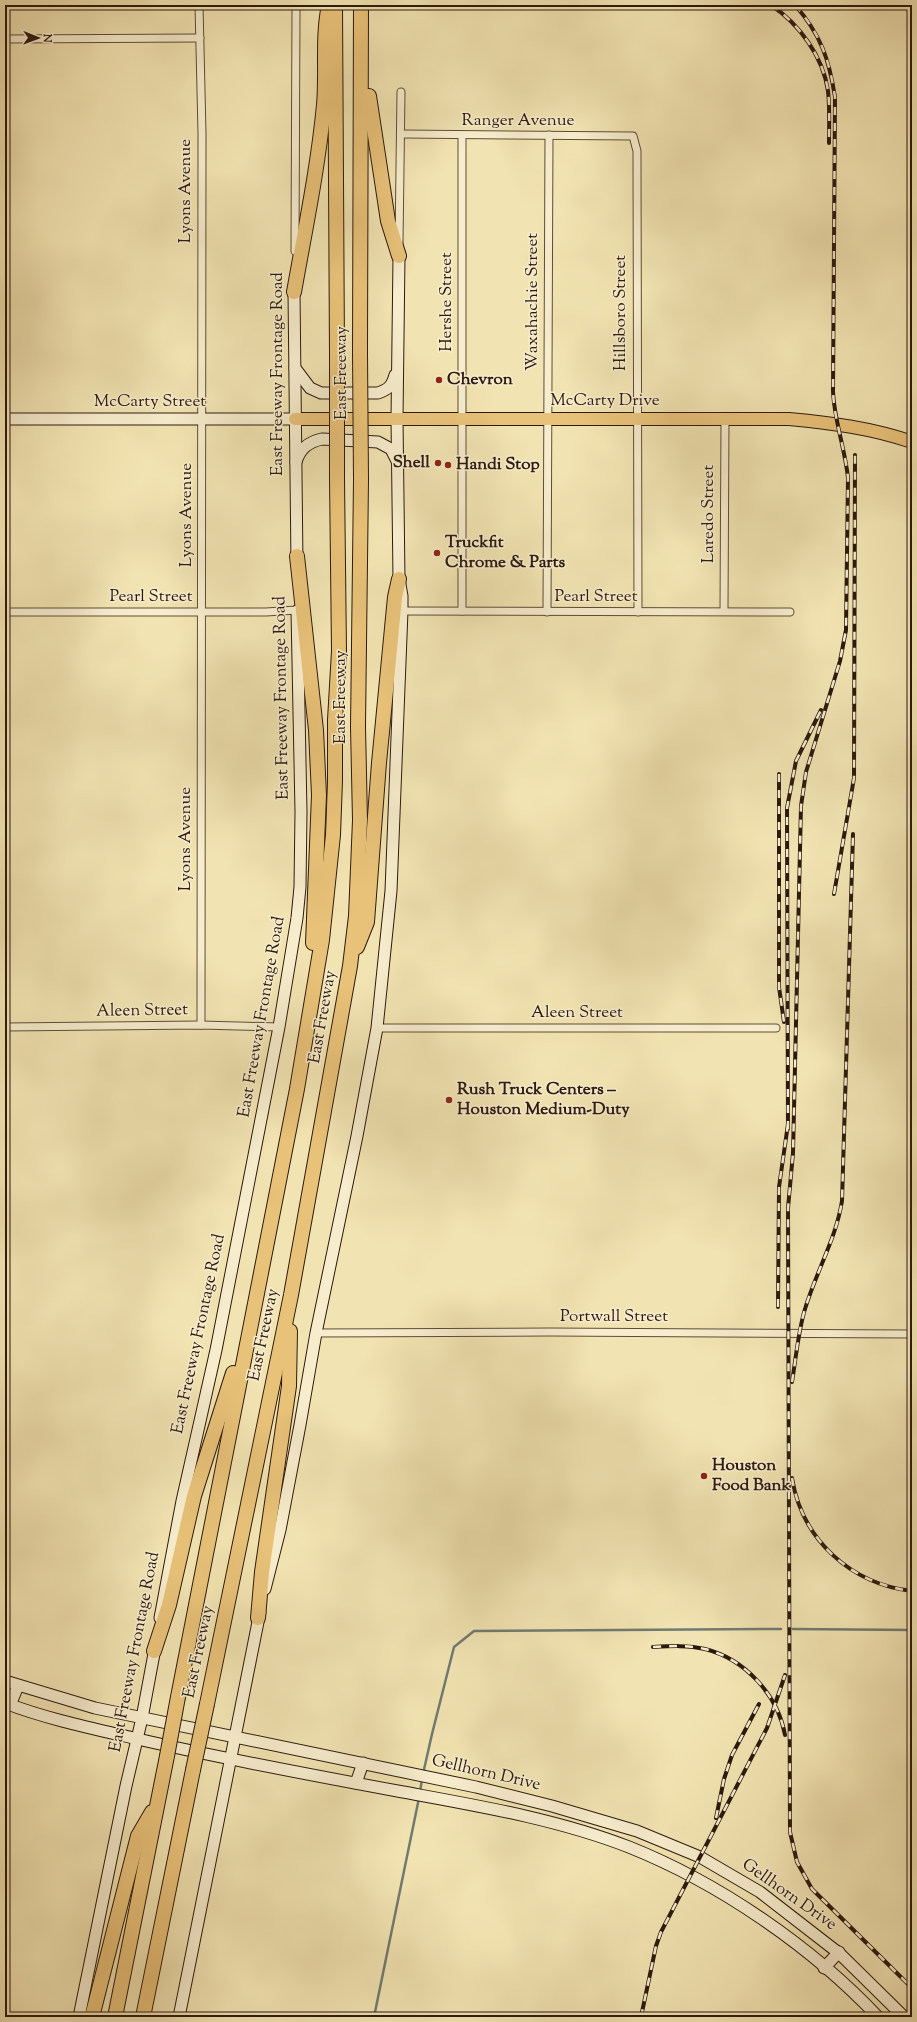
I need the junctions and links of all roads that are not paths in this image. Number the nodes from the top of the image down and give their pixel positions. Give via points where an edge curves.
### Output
1 (199, 5) edge
2 (296, 5) edge
3 (329, 5) edge
4 (335, 5) edge
5 (362, 10) edge
6 (200, 38) junction
7 (5, 39) edge
8 (401, 92) dead end
9 (402, 134) junction
10 (462, 136) junction
11 (549, 136) junction
12 (634, 136) joint
13 (399, 256) junction
14 (294, 292) junction
15 (398, 366) junction
16 (294, 368) junction
17 (202, 418) junction
18 (548, 418) junction
19 (636, 418) junction
20 (725, 418) junction
21 (5, 419) edge
22 (295, 419) junction
23 (397, 419) junction
24 (463, 419) junction
25 (912, 442) edge
26 (398, 461) junction
27 (295, 467) junction
28 (296, 556) junction
29 (399, 579) junction
30 (297, 610) junction
31 (402, 611) junction
32 (462, 611) junction
33 (724, 611) junction
34 (5, 612) edge
35 (201, 612) junction
36 (547, 612) junction
37 (638, 612) junction
38 (790, 612) dead end
39 (350, 966) junction
40 (309, 1022) junction
41 (201, 1025) junction
42 (5, 1027) edge
43 (279, 1027) junction
44 (377, 1028) junction
45 (776, 1028) dead end
46 (291, 1295) junction
47 (254, 1308) junction
48 (316, 1333) junction
49 (912, 1334) edge
50 (258, 1618) junction
51 (154, 1651) junction
52 (5, 1681) edge
53 (18, 1686) junction
54 (7, 1704) edge
55 (142, 1718) junction
56 (235, 1737) junction
57 (137, 1739) junction
58 (230, 1760) junction
59 (363, 1763) junction
60 (356, 1783) junction
61 (476, 1787) junction
62 (158, 1803) junction
63 (544, 1804) junction
64 (472, 1805) junction
65 (539, 1820) junction
66 (637, 1832) junction
67 (628, 1847) junction
68 (173, 1871) junction
69 (728, 1873) junction
70 (720, 1891) junction
71 (839, 1952) junction
72 (824, 1968) junction
73 (79, 2017) edge
74 (92, 2017) edge
75 (115, 2017) edge
76 (142, 2017) edge
77 (151, 2017) edge
78 (179, 2017) edge
79 (878, 2017) edge
80 (904, 2017) edge

1 - 6 street, Lyons Avenue
2 - 14 street, East Freeway Frontage Road
3 - 14 highway via 325,24 321,133
4 - 40 highway, East Freeway, bridge via 339,651 333,835 322,940
5 - 13 highway via 371,120 388,221
5 - 39 highway, East Freeway, bridge via 358,727 360,820 356,916
6 - 7 street
6 - 17 street, Lyons Avenue
8 - 9 street
9 - 10 street, Ranger Avenue
9 - 13 street
10 - 11 street, Ranger Avenue
10 - 24 street, Hershe Street
11 - 12 street, Ranger Avenue
11 - 18 street, Waxahachie Street
12 - 19 street, Hillsboro Street via 637,151
13 - 15 main road
14 - 16 main road, East Freeway Frontage Road
15 - 16 main road via 393,385 378,393 321,393 310,388
15 - 23 main road
16 - 22 main road, East Freeway Frontage Road
17 - 21 main road, McCarty Street
17 - 22 main road, McCarty Street
17 - 35 street, Lyons Avenue
18 - 19 main road, McCarty Drive
18 - 24 main road, McCarty Drive
18 - 36 street, Waxahachie Street
19 - 20 main road, McCarty Drive
19 - 37 street, Hillsboro Street
20 - 25 main road, McCarty Drive via 789,419 837,424 889,434
20 - 33 street, Laredo Street
22 - 23 main road, McCarty Drive
22 - 27 main road, East Freeway Frontage Road
23 - 24 main road, McCarty Drive
23 - 26 main road
24 - 32 street, Hershe Street
26 - 27 main road via 391,449 378,442 322,439 313,441 302,449
26 - 29 main road
27 - 28 main road, East Freeway Frontage Road
28 - 30 main road, East Freeway Frontage Road
28 - 40 highway via 316,730 319,795
29 - 31 main road
29 - 39 highway via 395,597 379,763 367,922
30 - 35 street, Pearl Street
30 - 43 main road, East Freeway Frontage Road via 300,887
31 - 32 street, Pearl Street
31 - 44 main road via 391,891
32 - 36 street, Pearl Street
33 - 37 street, Pearl Street
33 - 38 street, Pearl Street
34 - 35 street, Pearl Street
35 - 41 street, Lyons Avenue
36 - 37 street, Pearl Street
39 - 46 highway, East Freeway
40 - 47 highway, East Freeway
41 - 42 street, Aleen Street
41 - 43 street, Aleen Street
43 - 51 main road, East Freeway Frontage Road via 216,1350 182,1501
44 - 45 street, Aleen Street
44 - 48 main road
46 - 50 highway via 289,1386 262,1572
46 - 68 highway, East Freeway, bridge
47 - 51 highway via 194,1496 168,1605
47 - 62 highway, East Freeway, bridge
48 - 49 street, Portwall Street
48 - 50 main road via 281,1522
50 - 56 main road
51 - 55 main road, East Freeway Frontage Road
52 - 53 main road, Gellhorn Drive
53 - 54 main road
53 - 55 main road, Gellhorn Drive via 95,1708
54 - 57 main road, Gellhorn Drive via 42,1717
55 - 56 main road, Gellhorn Drive
55 - 57 main road, East Freeway Frontage Road
56 - 58 main road
56 - 59 main road, Gellhorn Drive
57 - 58 main road, Gellhorn Drive
57 - 73 main road, East Freeway Frontage Road
58 - 60 main road, Gellhorn Drive
58 - 78 main road
59 - 60 main road
59 - 61 main road, Gellhorn Drive
60 - 64 main road, Gellhorn Drive
61 - 63 main road, Gellhorn Drive
61 - 64 main road
62 - 74 highway via 138,1836
62 - 75 highway, East Freeway
63 - 65 main road
63 - 66 main road, Gellhorn Drive
64 - 65 main road, Gellhorn Drive
65 - 67 main road, Gellhorn Drive
66 - 67 main road
66 - 69 main road, Gellhorn Drive via 700,1857
67 - 70 main road, Gellhorn Drive
68 - 76 highway, East Freeway
68 - 77 highway
69 - 70 main road
69 - 71 main road, Gellhorn Drive via 760,1892
70 - 72 main road, Gellhorn Drive via 778,1930
71 - 72 main road
71 - 80 main road, Gellhorn Drive
72 - 79 main road, Gellhorn Drive via 848,1987

